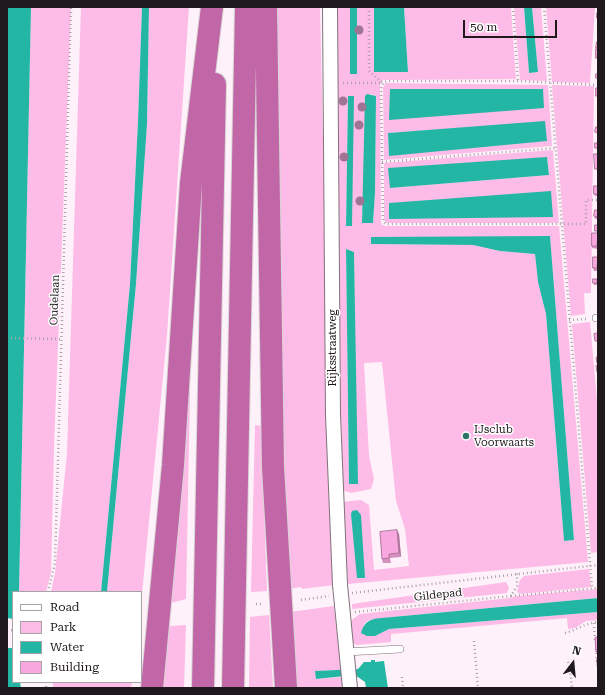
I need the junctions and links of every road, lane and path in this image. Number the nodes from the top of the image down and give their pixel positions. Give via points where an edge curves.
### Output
1 (71, 7) edge
2 (212, 7) edge
3 (216, 7) edge
4 (246, 7) edge
5 (266, 7) edge
6 (330, 7) edge
7 (369, 7) edge
8 (513, 7) edge
9 (544, 7) edge
10 (518, 81) junction
11 (331, 83) junction
12 (383, 83) junction
13 (550, 83) junction
14 (598, 85) edge
15 (555, 148) junction
16 (382, 162) junction
17 (598, 200) edge
18 (562, 224) junction
19 (597, 318) edge
20 (569, 320) junction
21 (7, 338) edge
22 (62, 339) junction
23 (598, 565) edge
24 (590, 566) junction
25 (517, 573) junction
26 (592, 588) junction
27 (598, 588) edge
28 (48, 591) edge
29 (363, 592) dead end
30 (511, 596) junction
31 (256, 604) dead end
32 (263, 604) dead end
33 (342, 609) junction
34 (598, 622) edge
35 (594, 623) junction
36 (565, 633) dead end
37 (474, 642) dead end
38 (400, 649) dead end
39 (346, 652) junction
40 (568, 662) dead end
41 (597, 667) edge
42 (402, 677) dead end
43 (349, 678) edge
44 (152, 688) edge
45 (203, 688) edge
46 (233, 688) edge
47 (286, 688) edge
48 (403, 688) edge
49 (478, 688) edge
50 (572, 688) edge

1 - 22 path, Oudelaan
2 - 44 highway via 191,183 173,466
3 - 45 highway
4 - 46 highway
5 - 47 highway via 273,467
6 - 11 street, Rijksstraatweg
7 - 12 path via 369,71
8 - 10 path
9 - 13 path
10 - 12 path
10 - 13 path
11 - 12 path
11 - 33 street, Rijksstraatweg, bridge via 333,415
12 - 16 path
13 - 14 path
13 - 15 path
15 - 16 path
15 - 18 path
16 - 18 path via 382,220 386,224
17 - 18 path via 586,200 586,224
18 - 20 path
19 - 20 path
20 - 24 path
21 - 22 path
22 - 28 path, Oudelaan via 55,563
23 - 24 path, Gildepad
24 - 25 path, Gildepad
24 - 26 path
25 - 29 path, Gildepad
25 - 30 path via 517,586
26 - 27 path, Gildepad
26 - 30 path, Gildepad
30 - 33 path, Gildepad
31 - 32 path
33 - 39 street, Rijksstraatweg
34 - 35 path
35 - 36 path
35 - 41 path
37 - 49 path
38 - 39 lane
39 - 43 street, Rijksstraatweg
40 - 50 path
42 - 48 path

